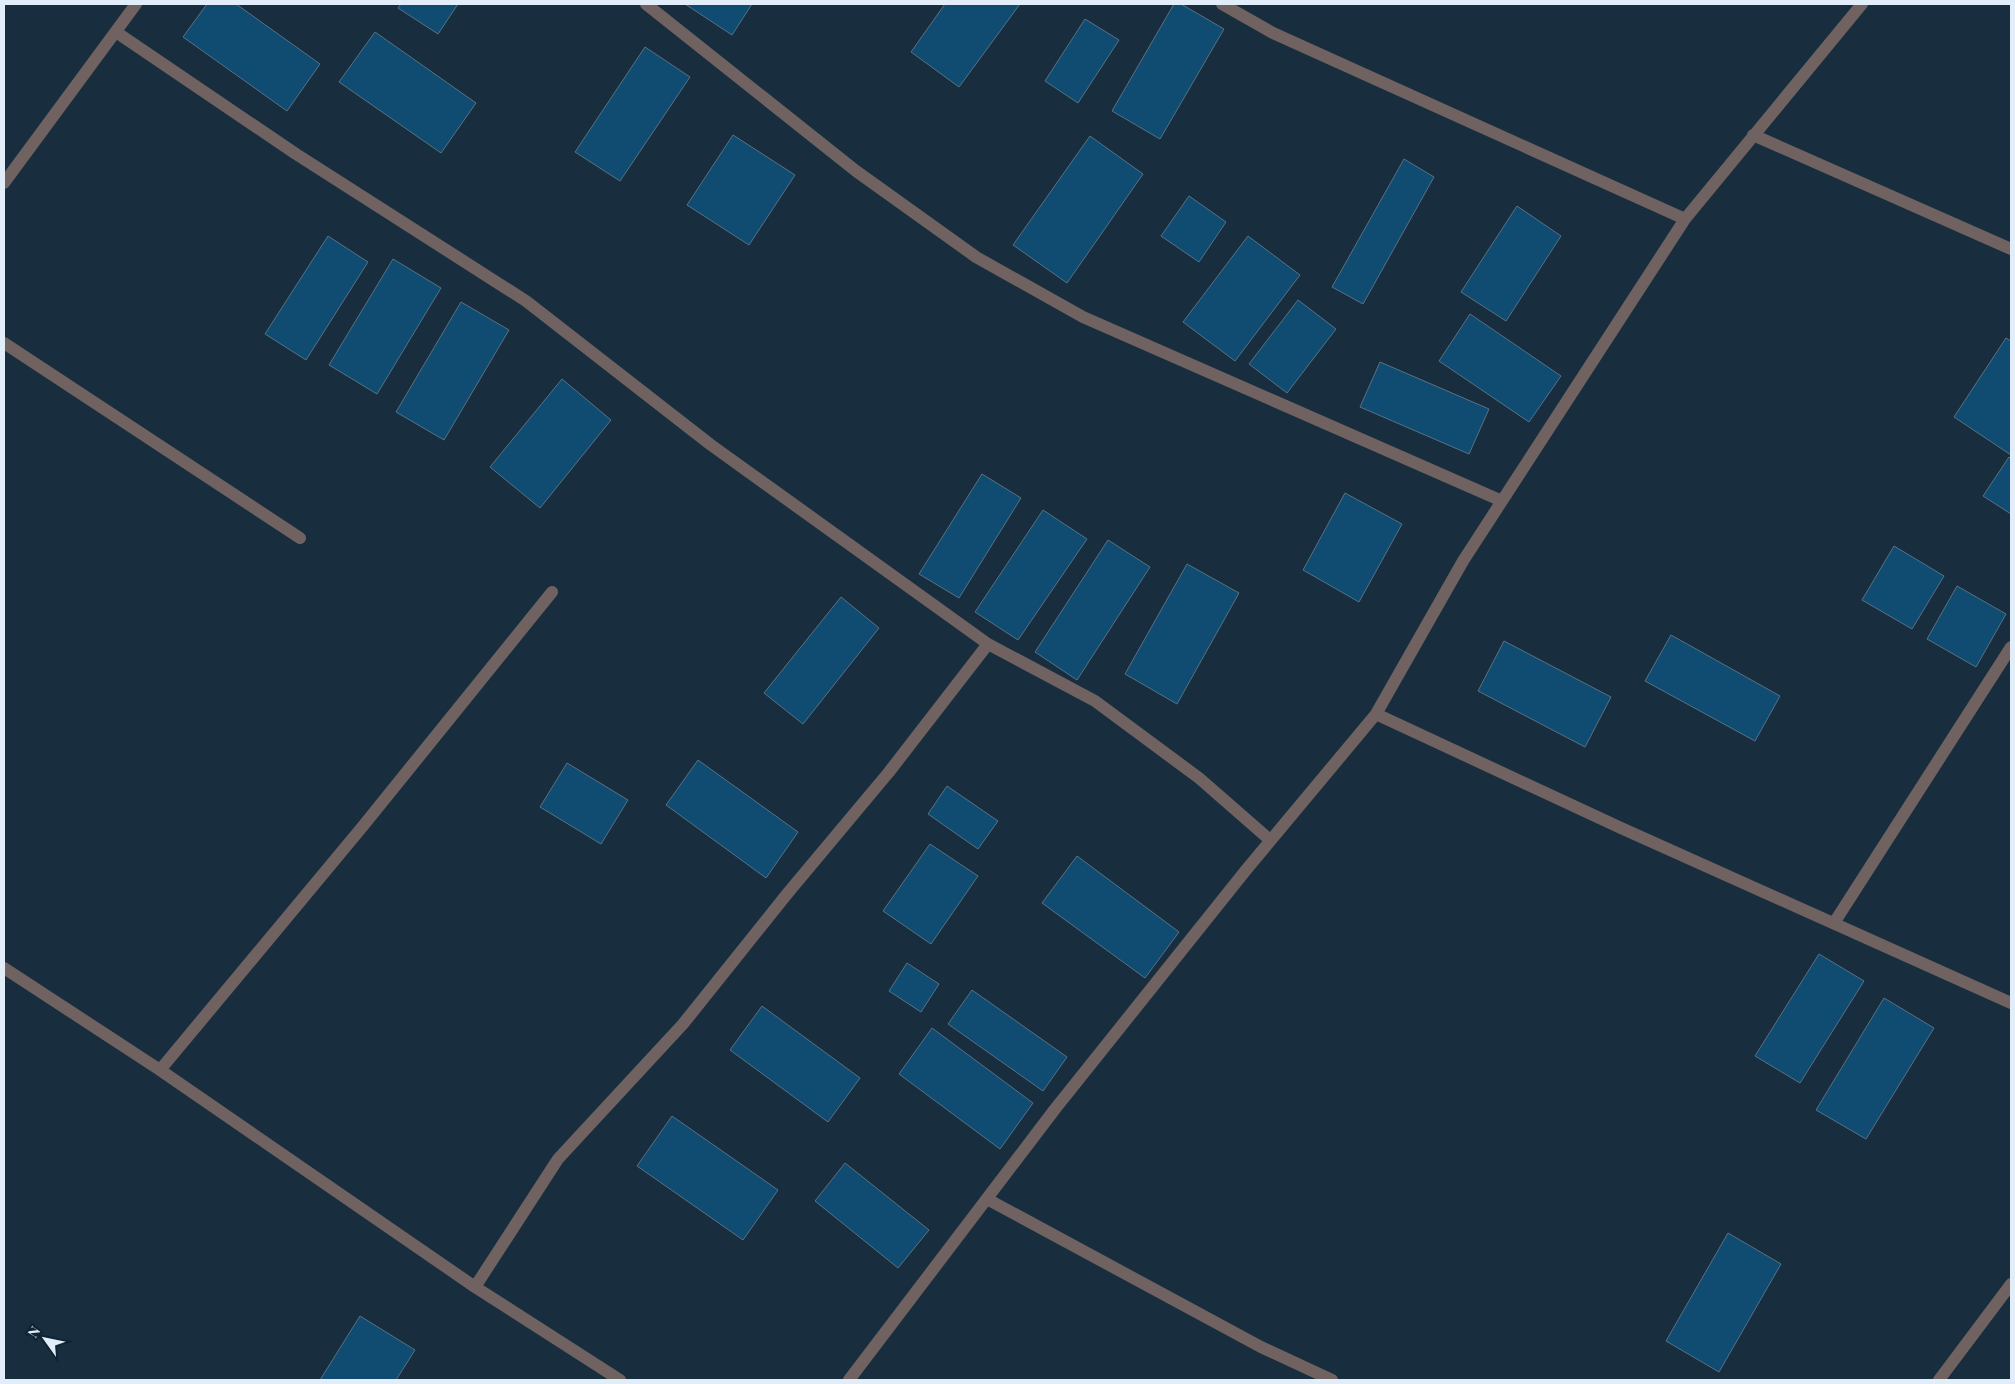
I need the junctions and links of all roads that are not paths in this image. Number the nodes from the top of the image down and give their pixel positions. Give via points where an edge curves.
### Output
1 (136, 4) edge
2 (646, 4) edge
3 (1222, 4) edge
4 (1862, 4) edge
5 (116, 32) junction
6 (1753, 135) junction
7 (4, 183) edge
8 (1684, 219) junction
9 (2011, 249) edge
10 (4, 343) edge
11 (1502, 501) junction
12 (300, 538) dead end
13 (552, 592) dead end
14 (988, 644) junction
15 (2011, 647) edge
16 (1376, 714) junction
17 (1270, 840) junction
18 (1834, 924) junction
19 (4, 968) edge
20 (2011, 1003) edge
21 (160, 1070) junction
22 (987, 1199) junction
23 (2011, 1284) edge
24 (474, 1287) junction
25 (620, 1380) edge
26 (849, 1380) edge
27 (1332, 1380) edge
28 (1939, 1380) edge

1 - 5 street
2 - 11 street via 856,172 976,257 1083,316
3 - 8 street via 1273,33
4 - 6 street
5 - 7 street
5 - 14 street via 296,154 526,301 711,445
6 - 8 street
6 - 9 street
8 - 11 street
10 - 12 street
11 - 16 street via 1463,561
13 - 21 street
14 - 17 street via 1095,701 1198,778
14 - 24 street via 889,772 683,1024 558,1159
15 - 18 street
16 - 17 street
16 - 18 street
17 - 22 street
18 - 20 street
19 - 21 street
21 - 24 street
22 - 26 street
22 - 27 street via 1261,1347
23 - 28 street
24 - 25 street

